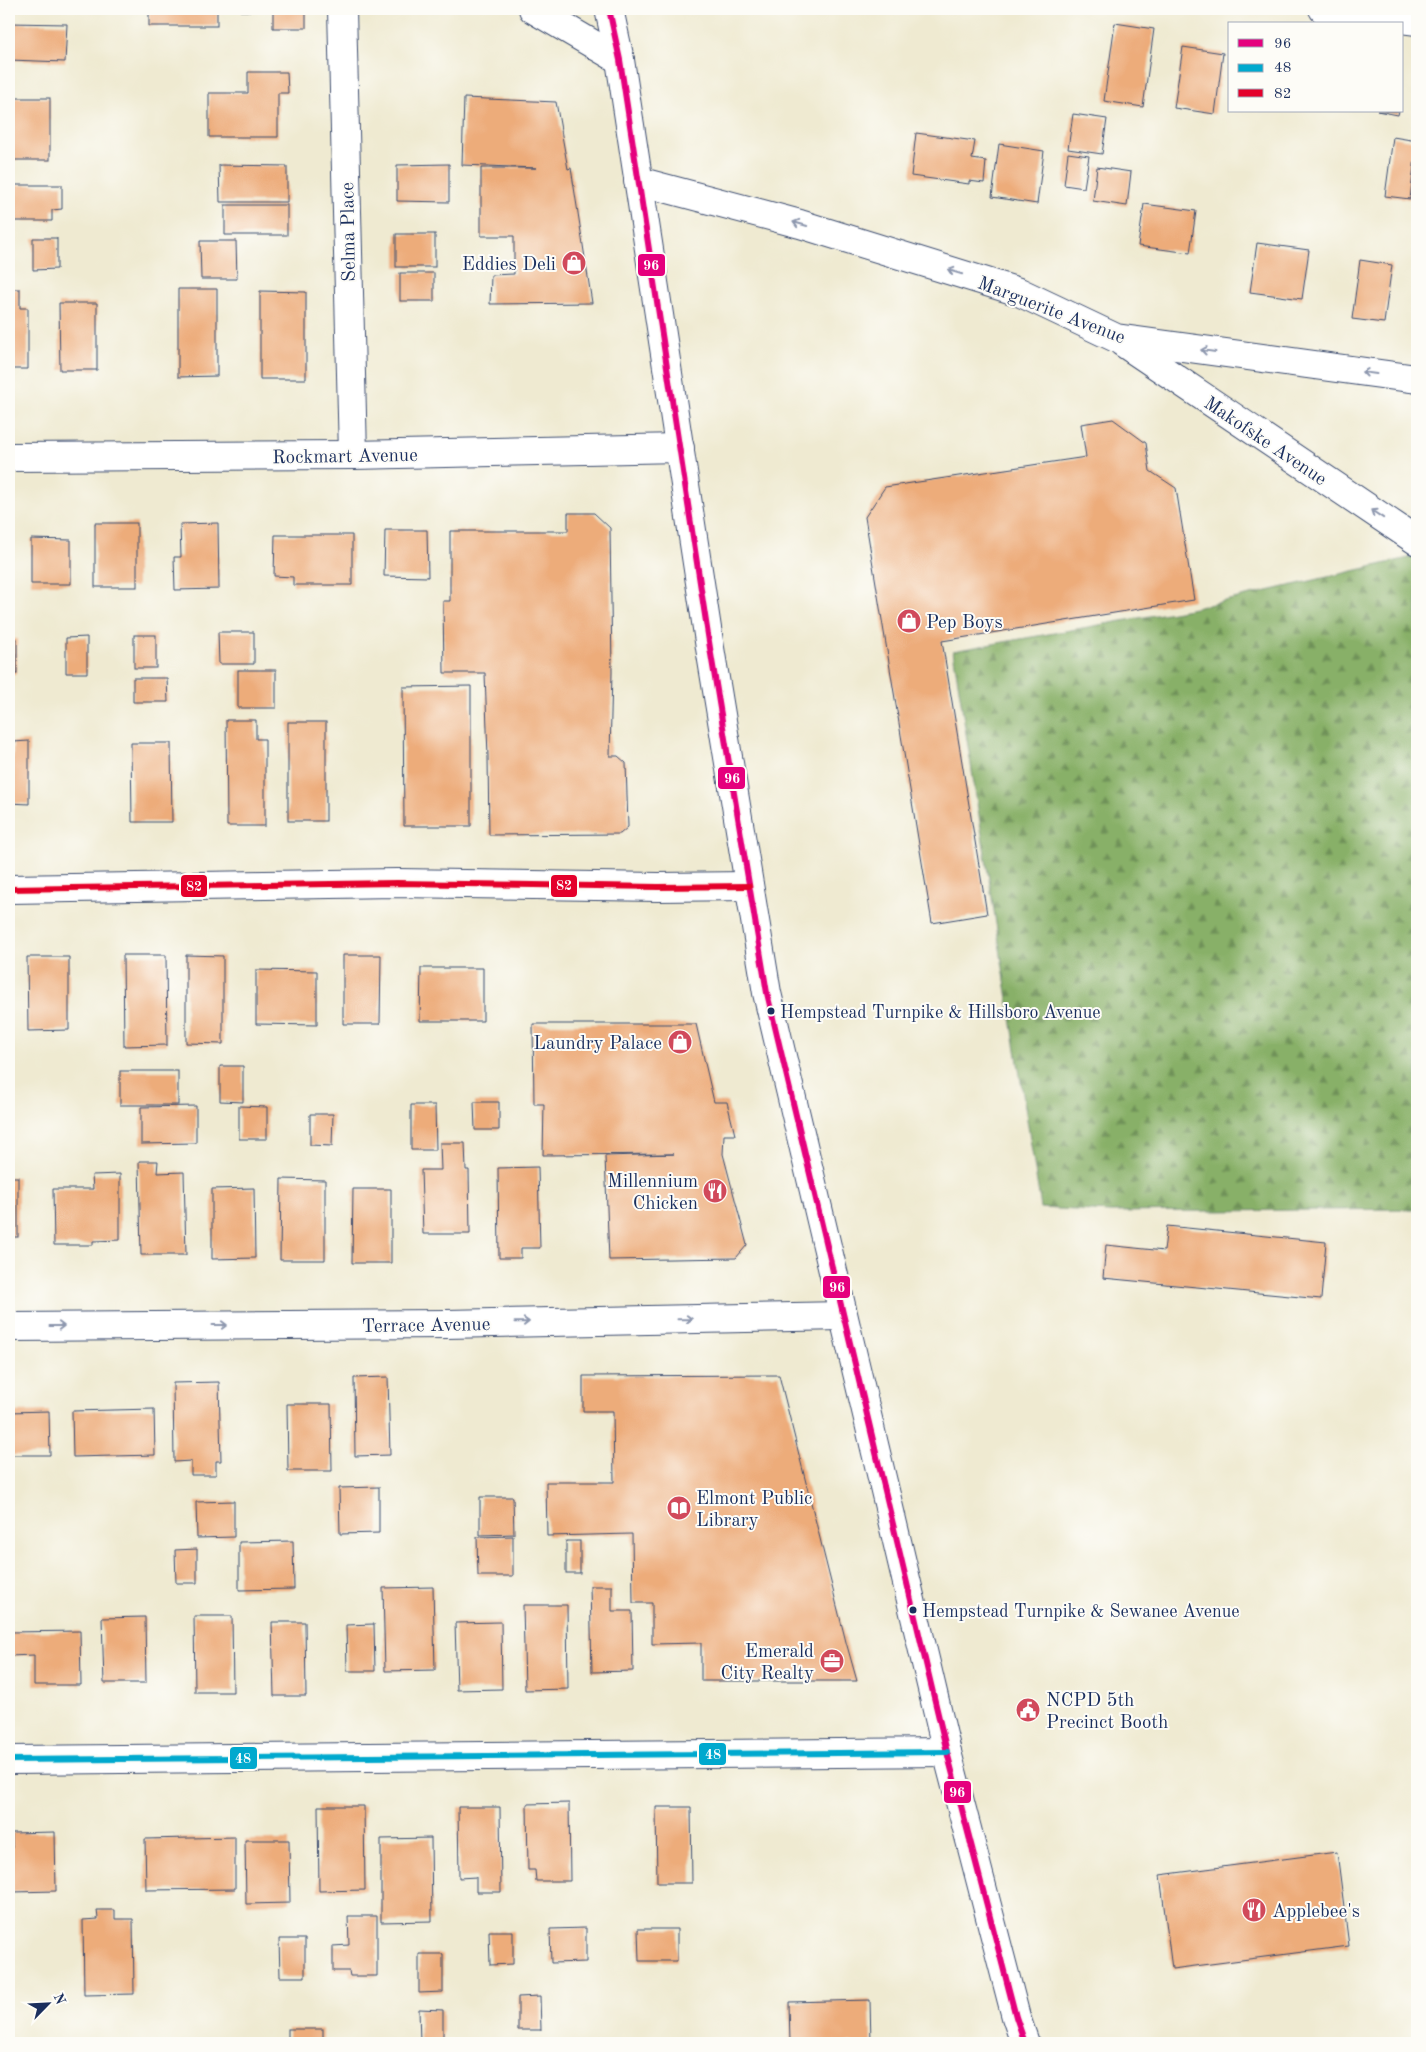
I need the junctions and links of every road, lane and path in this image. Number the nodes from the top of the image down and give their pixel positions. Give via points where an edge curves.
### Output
1 (342, 9) edge
2 (533, 9) edge
3 (609, 9) edge
4 (1323, 9) edge
5 (1417, 22) edge
6 (620, 60) junction
7 (638, 181) junction
8 (1116, 338) junction
9 (1417, 379) edge
10 (680, 448) junction
11 (353, 455) junction
12 (9, 457) edge
13 (1417, 541) edge
14 (749, 886) junction
15 (9, 889) edge
16 (843, 1316) junction
17 (9, 1326) edge
18 (947, 1752) junction
19 (9, 1760) edge
20 (1025, 2043) edge

1 - 11 street, Selma Place
2 - 6 street
3 - 6 street
4 - 5 street
6 - 7 street
8 -> 7 street, Marguerite Avenue via 1019,292 800,224
7 - 10 street
9 -> 8 street, Marguerite Avenue
13 -> 8 street, Makofske Avenue
10 - 11 street, Rockmart Avenue
10 - 14 street
11 - 12 street, Rockmart Avenue
14 - 15 street via 397,883
14 - 16 street via 767,993
17 -> 16 street, Terrace Avenue via 447,1324
16 - 18 street
18 - 19 street
18 - 20 street

